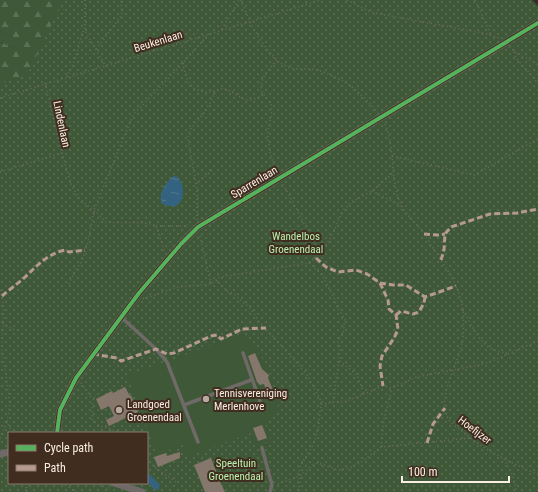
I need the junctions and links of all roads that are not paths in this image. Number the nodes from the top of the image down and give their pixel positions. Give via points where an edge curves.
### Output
1 (538, 23) edge
2 (121, 317) junction
3 (243, 353) dead end
4 (252, 380) junction
5 (184, 405) junction
6 (262, 407) dead end
7 (57, 432) edge
8 (198, 442) dead end
9 (262, 448) dead end
10 (117, 484) edge
11 (142, 492) edge
12 (270, 492) edge

1 - 2 street, Sparrenlaan via 197,226
2 - 5 lane via 167,362
2 - 7 street, Sparrenlaan via 76,378 60,410
3 - 4 lane
4 - 5 lane
4 - 6 lane
5 - 8 lane
9 - 12 lane via 272,485
10 - 11 street

